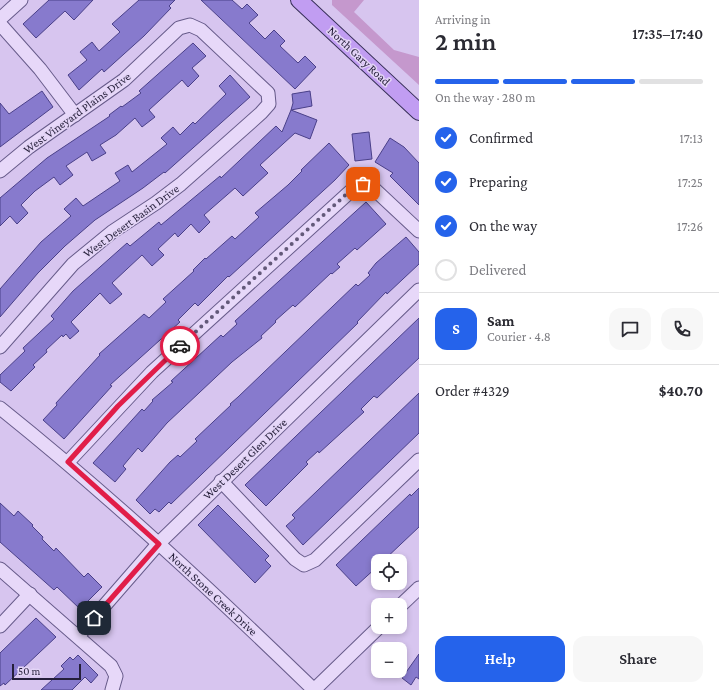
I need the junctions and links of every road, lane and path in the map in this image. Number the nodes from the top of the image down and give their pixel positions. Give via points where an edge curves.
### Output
1 (21, 0) edge
2 (304, 2) edge
3 (0, 19) edge
4 (0, 24) edge
5 (190, 25) joint
6 (419, 112) edge
7 (75, 115) junction
8 (0, 171) edge
9 (419, 231) edge
10 (419, 290) edge
11 (0, 347) edge
12 (0, 408) edge
13 (419, 460) edge
14 (68, 462) junction
15 (222, 481) junction
16 (159, 544) junction
17 (0, 569) edge
18 (419, 588) edge
19 (30, 594) junction
20 (407, 599) edge
21 (0, 626) edge
22 (372, 634) edge
23 (78, 636) junction
24 (112, 690) edge
25 (314, 690) edge

1 - 3 street
2 - 6 main road, North Gary Road
4 - 7 street via 40,69
5 - 7 street, West Vineyard Plains Drive via 179,28 124,80
5 - 11 street, West Desert Basin Drive via 201,30 268,93 269,104 181,184 112,232 73,264
7 - 8 street, West Vineyard Plains Drive
9 - 14 street via 372,187 363,184 352,189 152,372
10 - 15 street, West Desert Glen Drive
12 - 14 street, North Stone Creek Drive
13 - 15 street via 315,560 304,565 295,559
14 - 16 street, North Stone Creek Drive
15 - 16 street, West Desert Glen Drive
16 - 23 street, West Desert Glen Drive
16 - 25 street, North Stone Creek Drive via 196,576
17 - 19 street
18 - 20 street
19 - 21 street
19 - 23 street
22 - 25 street
23 - 24 street via 116,673

